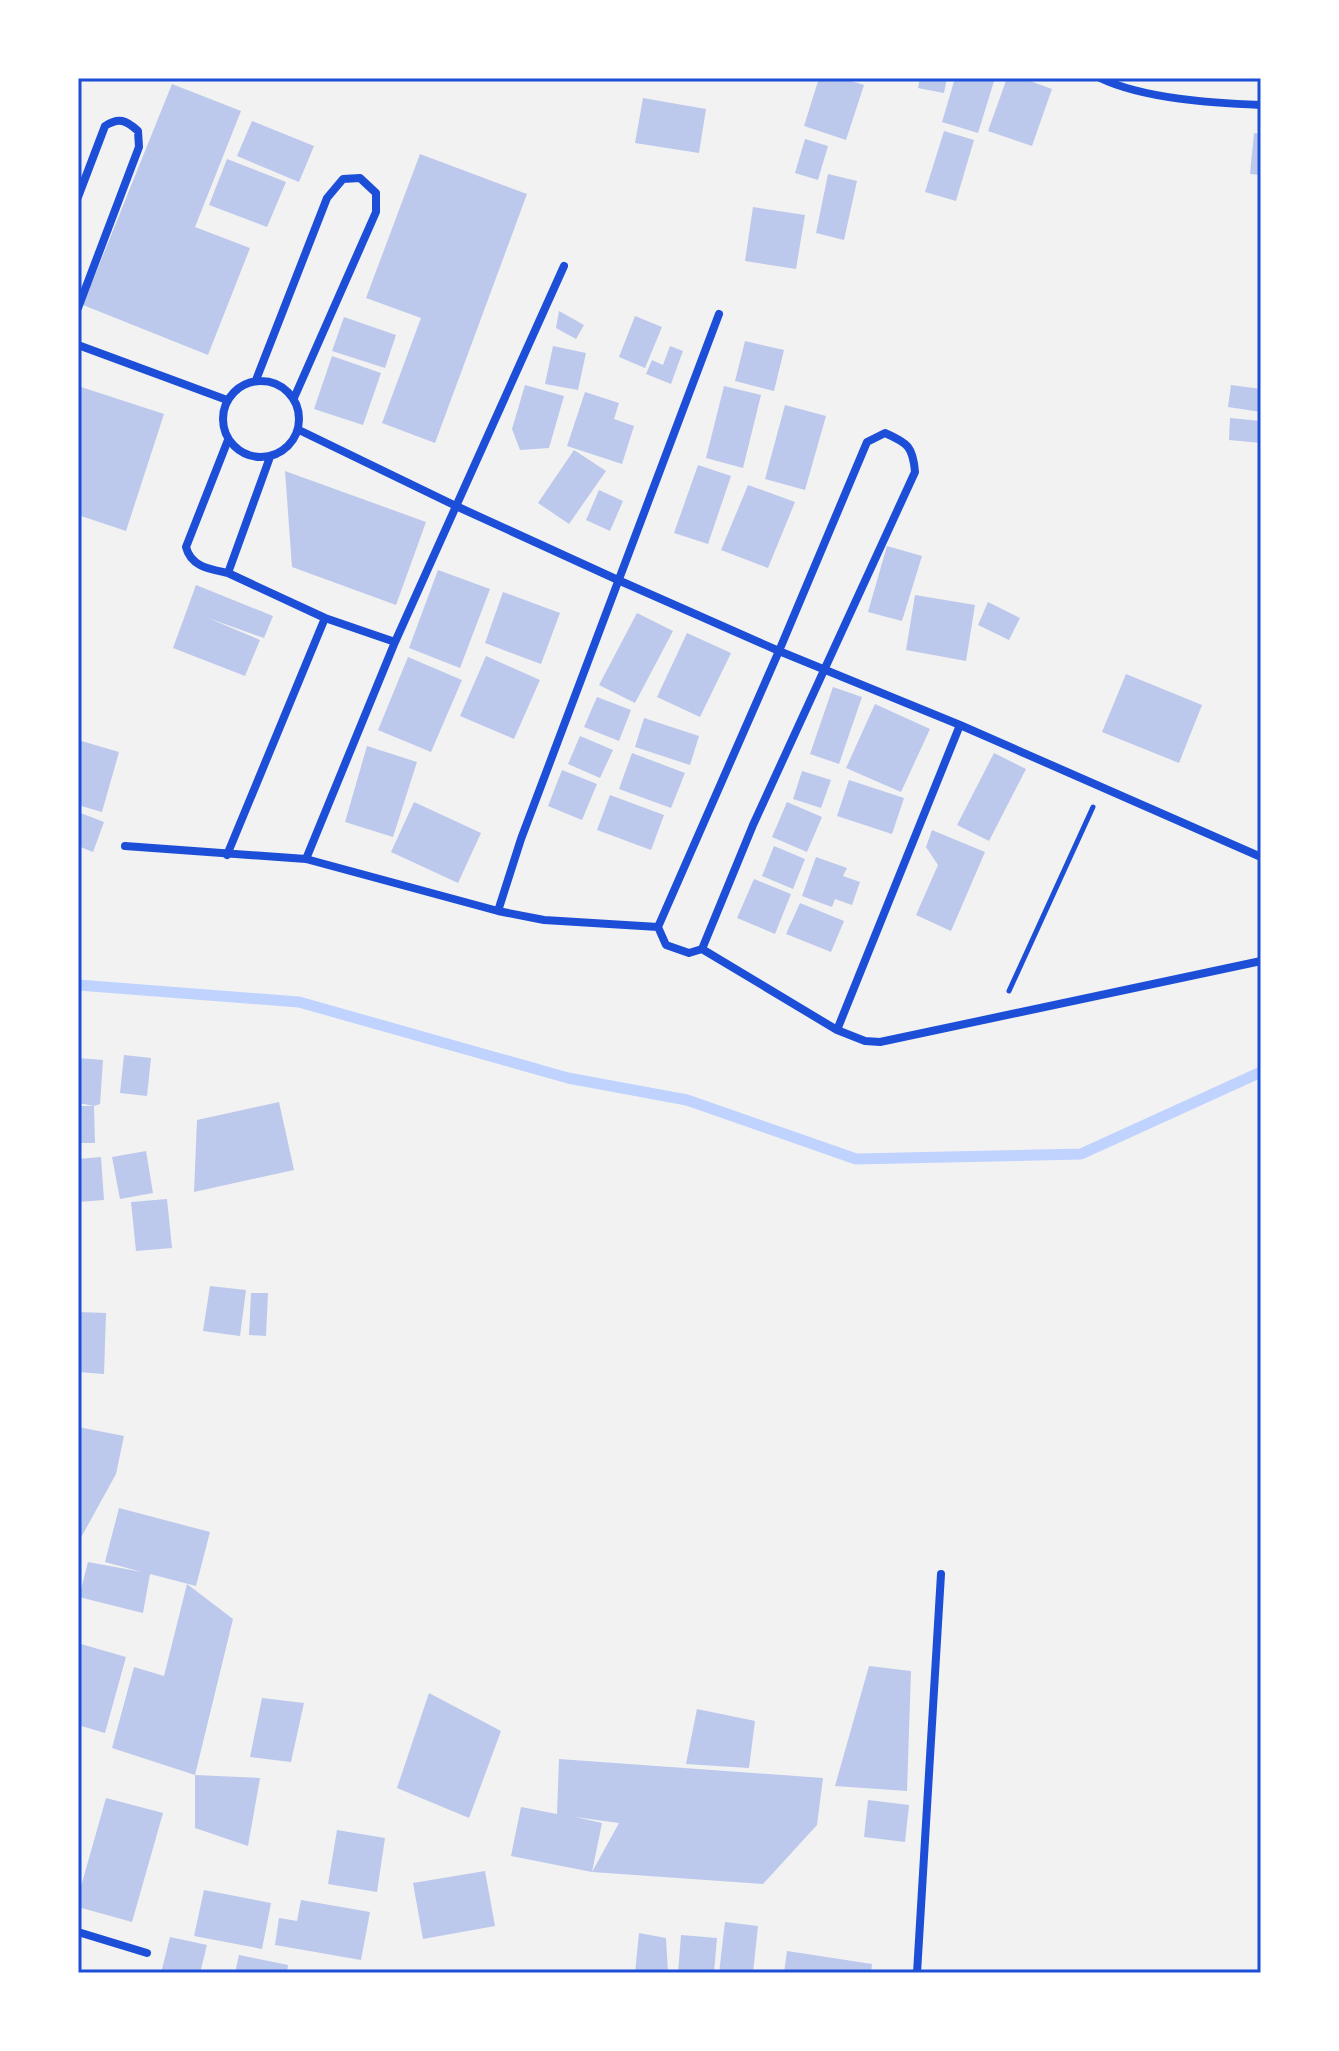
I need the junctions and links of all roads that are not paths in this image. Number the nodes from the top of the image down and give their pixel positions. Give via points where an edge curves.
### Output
1 (1100, 78) edge
2 (1261, 105) edge
3 (78, 197) edge
4 (564, 266) dead end
5 (78, 308) edge
6 (719, 314) dead end
7 (78, 345) edge
8 (256, 380) junction
9 (294, 398) junction
10 (227, 400) junction
11 (299, 430) junction
12 (228, 440) junction
13 (270, 457) junction
14 (456, 506) junction
15 (228, 573) junction
16 (618, 580) junction
17 (325, 618) junction
18 (395, 642) junction
19 (779, 651) junction
20 (825, 668) junction
21 (960, 725) junction
22 (125, 846) dead end
23 (227, 855) junction
24 (1261, 857) edge
25 (306, 859) junction
26 (498, 911) junction
27 (658, 927) junction
28 (702, 949) junction
29 (1261, 961) edge
30 (837, 1030) junction
31 (941, 1574) dead end
32 (78, 1932) edge
33 (147, 1953) dead end
34 (917, 1973) edge

1 - 2 street via 1159,95
3 - 5 street via 105,126 127,121 138,131 139,147
4 - 14 street
6 - 16 street
7 - 10 street
8 - 9 street via 284,387
8 - 9 street via 327,198 343,179 360,178 376,193 376,212
8 - 10 street
9 - 11 street
10 - 12 street via 222,420
11 - 13 street via 284,451
11 - 14 street
12 - 13 street via 254,458
12 - 15 street via 186,547 203,567
13 - 15 street
14 - 16 street
14 - 18 street
15 - 17 street
16 - 19 street
16 - 26 street
17 - 18 street
17 - 23 street
18 - 25 street
19 - 20 street
19 - 20 street via 867,442 885,433 902,440 913,453 915,472
19 - 27 street
20 - 21 street
20 - 28 street
21 - 24 street
21 - 30 street
22 - 23 street
23 - 25 street
25 - 26 street
26 - 27 street via 544,920
27 - 28 street via 666,945 689,953
28 - 30 street
29 - 30 street via 872,1043
31 - 34 street
32 - 33 street

